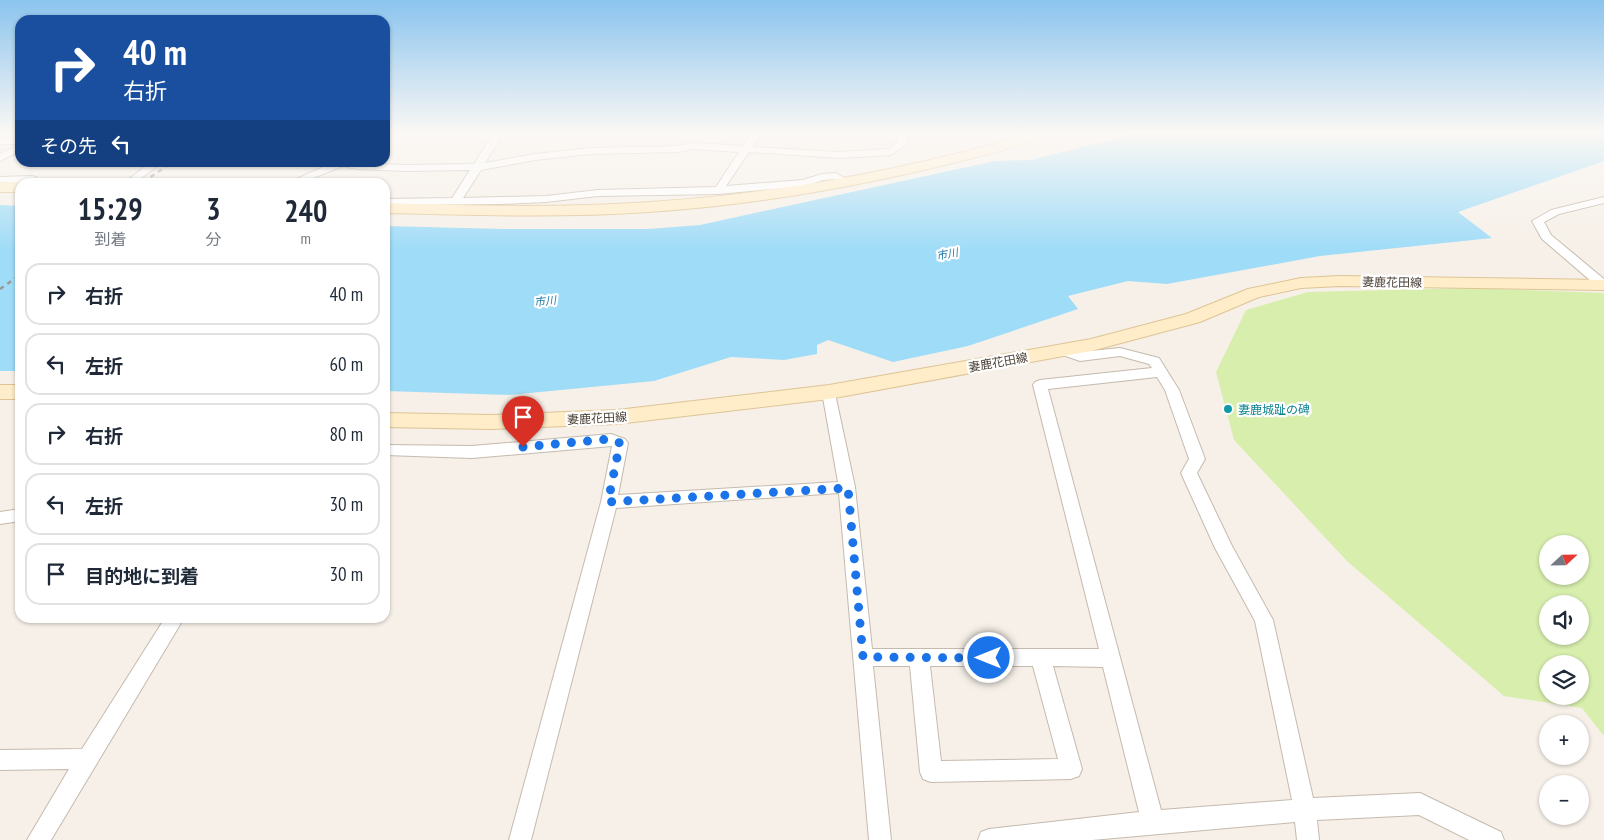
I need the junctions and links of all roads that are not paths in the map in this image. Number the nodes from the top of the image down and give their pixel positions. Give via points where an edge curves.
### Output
1 (318, 173) edge
2 (474, 173) edge
3 (731, 173) edge
4 (882, 173) edge
5 (305, 178) edge
6 (0, 180) edge
7 (15, 180) edge
8 (845, 181) junction
9 (0, 187) edge
10 (15, 187) edge
11 (718, 191) junction
12 (1604, 200) edge
13 (390, 202) edge
14 (455, 202) junction
15 (390, 208) edge
16 (1603, 284) edge
17 (1062, 350) junction
18 (1161, 372) junction
19 (0, 392) edge
20 (15, 392) edge
21 (829, 392) junction
22 (390, 420) edge
23 (390, 450) edge
24 (848, 488) junction
25 (608, 502) junction
26 (15, 516) edge
27 (0, 518) edge
28 (172, 623) edge
29 (863, 657) junction
30 (919, 657) junction
31 (1041, 658) junction
32 (1111, 658) junction
33 (87, 759) junction
34 (0, 760) edge
35 (1304, 810) junction
36 (1153, 822) junction
37 (38, 840) edge
38 (520, 840) edge
39 (880, 840) edge
40 (989, 840) edge
41 (1308, 840) edge
42 (1493, 840) edge

1 - 5 street
2 - 14 street
3 - 11 street
4 - 8 main road
6 - 7 street
8 - 11 street via 836,176 822,177 805,183
8 - 15 main road via 696,203 616,209
9 - 10 main road
11 - 14 street via 598,193 546,199
12 - 16 street via 1555,212 1538,221 1546,237
13 - 14 street
16 - 17 main road, 妻鹿花田線 via 1301,283 1254,292 1193,318 1135,335
17 - 18 street via 1080,358 1120,352 1154,361
17 - 21 main road, 妻鹿花田線
18 - 32 street via 1040,385
18 - 35 street via 1172,390 1197,459 1189,473 1220,540 1264,620
19 - 20 main road
21 - 22 main road, 妻鹿花田線 via 617,417 492,422
21 - 24 street
23 - 25 street via 472,452 610,439 620,443
24 - 25 street
24 - 29 street
25 - 38 street
26 - 27 street
28 - 33 street
29 - 30 street
29 - 39 street
30 - 31 street
30 - 31 street via 931,772 1071,770
31 - 32 street
32 - 36 street
33 - 34 street
33 - 37 street
35 - 36 street
35 - 41 street
35 - 42 street via 1420,804
36 - 40 street

